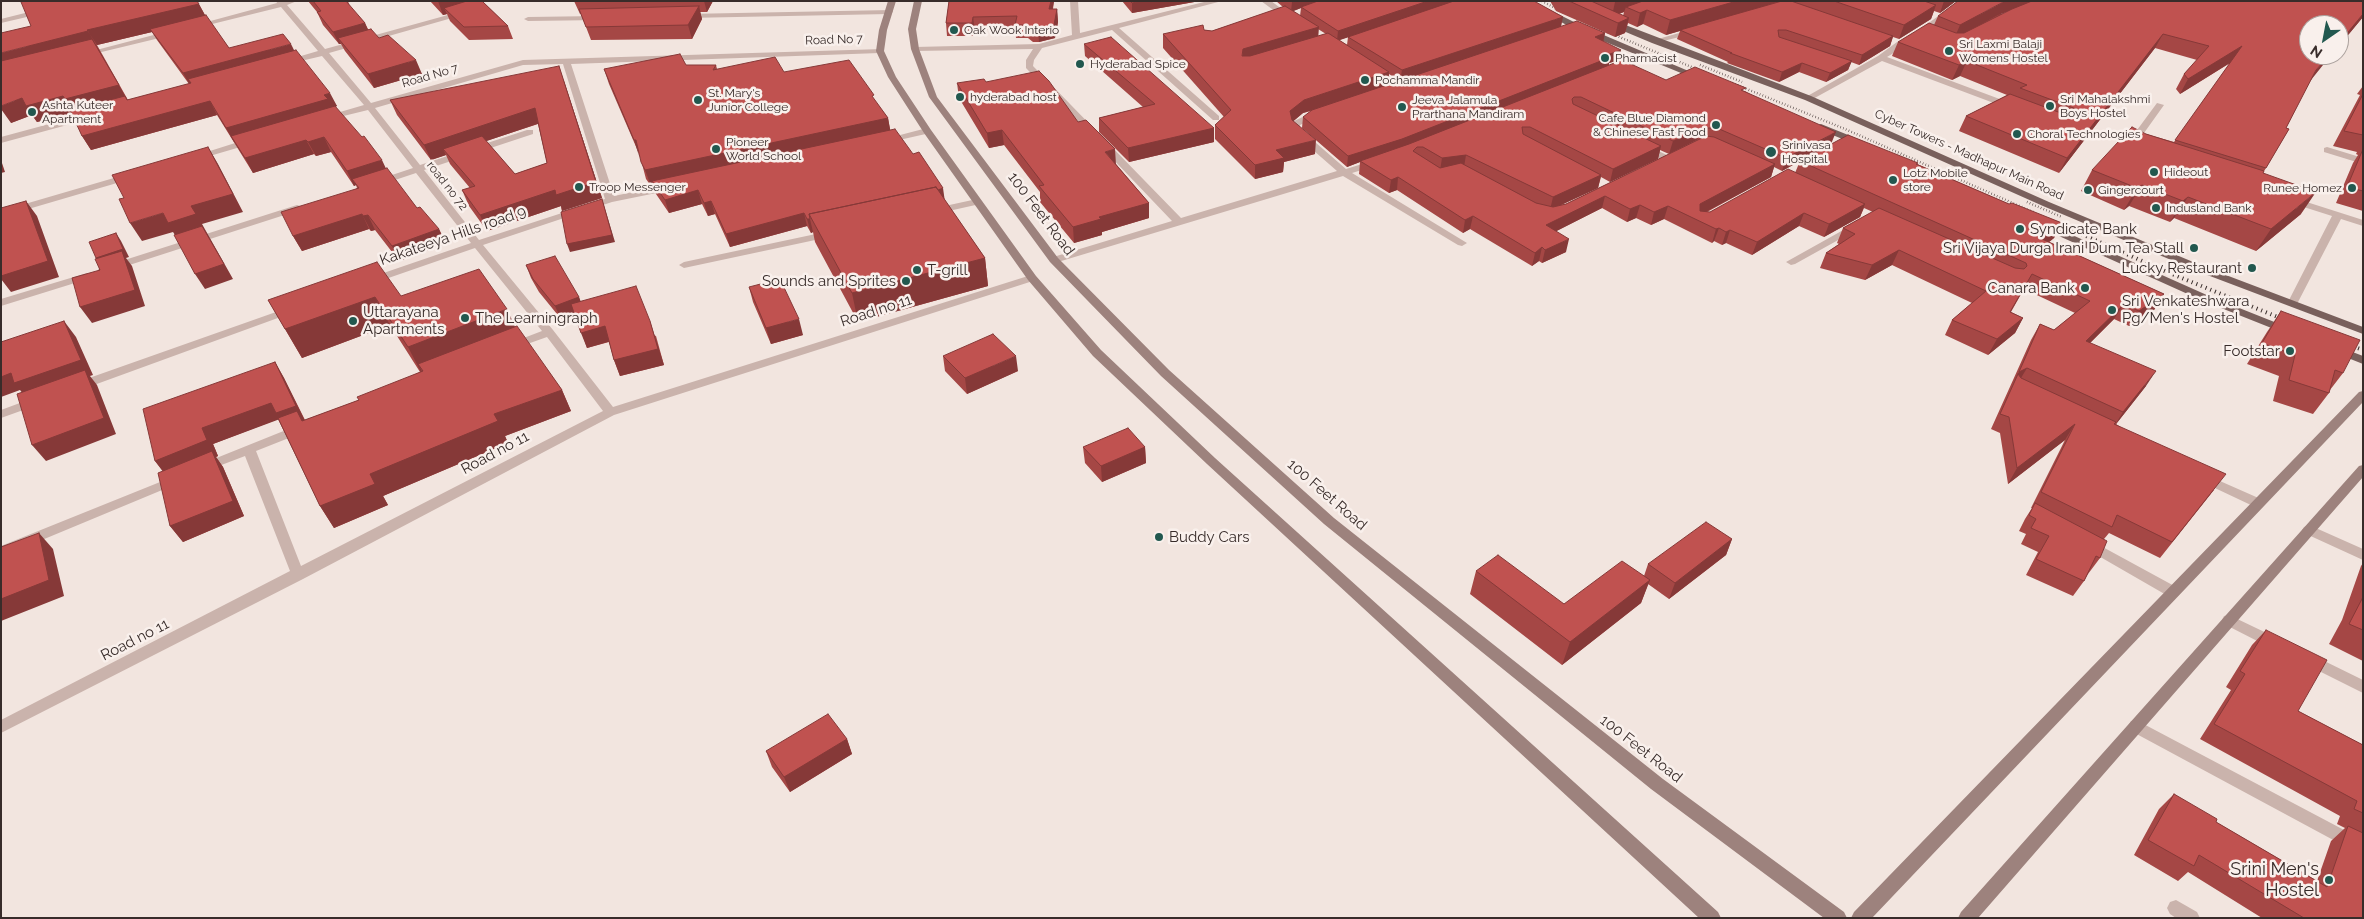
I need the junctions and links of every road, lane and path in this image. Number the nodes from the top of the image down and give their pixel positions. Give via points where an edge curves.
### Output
1 (892, 1) edge
2 (918, 1) edge
3 (1074, 1) edge
4 (1218, 1) edge
5 (1265, 1) edge
6 (1526, 1) edge
7 (1964, 1) edge
8 (285, 2) edge
9 (475, 8) edge
10 (46, 10) edge
11 (889, 12) junction
12 (674, 16) edge
13 (606, 18) edge
14 (1297, 18) edge
15 (1607, 18) edge
16 (528, 19) dead end
17 (1, 20) edge
18 (1113, 27) junction
19 (189, 28) edge
20 (1705, 28) edge
21 (180, 30) edge
22 (1076, 37) junction
23 (1655, 41) junction
24 (1891, 41) edge
25 (1900, 44) junction
26 (1039, 46) junction
27 (915, 49) junction
28 (880, 51) junction
29 (324, 53) junction
30 (76, 56) edge
31 (1648, 57) junction
32 (1881, 58) junction
33 (566, 62) junction
34 (1843, 64) edge
35 (276, 66) edge
36 (1369, 66) edge
37 (1861, 70) junction
38 (1603, 74) edge
39 (1712, 83) edge
40 (1400, 87) edge
41 (1808, 98) junction
42 (2160, 105) dead end
43 (369, 106) junction
44 (2018, 109) edge
45 (1326, 111) edge
46 (96, 115) edge
47 (1216, 118) dead end
48 (312, 123) edge
49 (1814, 124) edge
50 (927, 131) junction
51 (530, 132) dead end
52 (265, 137) edge
53 (1, 140) edge
54 (879, 142) edge
55 (1634, 142) edge
56 (1868, 147) edge
57 (2327, 150) dead end
58 (2138, 151) edge
59 (190, 159) edge
60 (1387, 159) edge
61 (1668, 159) edge
62 (2363, 161) edge
63 (418, 170) junction
64 (142, 172) edge
65 (1345, 174) junction
66 (372, 184) edge
67 (677, 186) edge
68 (2280, 196) edge
69 (610, 200) junction
70 (977, 202) junction
71 (308, 205) edge
72 (928, 213) edge
73 (1, 214) edge
74 (2338, 215) junction
75 (1864, 221) edge
76 (2034, 221) edge
77 (1179, 222) junction
78 (2363, 223) edge
79 (840, 232) edge
80 (476, 243) junction
81 (1462, 243) dead end
82 (1054, 260) junction
83 (1791, 262) dead end
84 (684, 265) dead end
85 (1032, 278) junction
86 (364, 283) edge
87 (1, 303) edge
88 (2292, 304) junction
89 (299, 307) edge
90 (2363, 331) edge
91 (549, 332) junction
92 (2297, 334) edge
93 (2324, 345) edge
94 (504, 350) edge
95 (2363, 360) edge
96 (66, 391) edge
97 (2363, 395) edge
98 (48, 397) edge
99 (610, 412) junction
100 (1, 414) edge
101 (312, 424) edge
102 (248, 450) junction
103 (2363, 469) edge
104 (2196, 474) edge
105 (2258, 503) junction
106 (2308, 530) junction
107 (2074, 536) edge
108 (1, 552) edge
109 (2363, 555) edge
110 (298, 574) junction
111 (2173, 592) junction
112 (2230, 620) junction
113 (2363, 687) edge
114 (2136, 726) junction
115 (1, 727) edge
116 (2363, 849) edge
117 (2176, 908) dead end
118 (1712, 918) edge
119 (1838, 918) edge
120 (1860, 918) edge
121 (1967, 918) edge
122 (2191, 918) edge

1 - 11 main road
2 - 27 main road, 100 Feet Road via 912,29
3 - 22 street
4 - 18 street
5 - 14 street via 1283,16
6 - 31 main road via 1572,29
7 - 25 street via 1935,17 1926,34
8 - 19 street
8 - 29 street, road no 72
9 - 29 street
10 - 17 street
11 - 12 street
11 - 28 main road
13 - 16 street
15 - 23 main road, Cyber Towers - Madhapur Main Road
18 - 22 street
18 - 47 street
20 - 23 street
21 - 30 street
22 - 26 street
23 - 41 main road, Cyber Towers - Madhapur Main Road
24 - 25 street
25 - 32 street
26 - 27 street
26 - 77 street via 1029,66
27 - 82 main road, 100 Feet Road via 932,98
28 - 33 street, Road No 7
28 - 50 main road via 892,77
29 - 35 street
29 - 43 street, road no 72
31 - 38 street
31 - 39 main road
32 - 37 street
32 - 44 street
33 - 43 street, Road No 7 via 513,65
33 - 69 street
34 - 37 street
36 - 40 street
37 - 41 street
41 - 88 main road, Cyber Towers - Madhapur Main Road via 2063,211
42 - 58 street via 2130,146
43 - 48 street, Road No 7
43 - 63 street, road no 72
45 - 65 street via 1301,120 1294,126 1295,130
46 - 53 street
49 - 56 main road via 1847,141
50 - 54 street
50 - 70 main road
51 - 63 street
52 - 59 street
55 - 61 street
57 - 62 street
60 - 65 street
63 - 66 street
63 - 80 street, road no 72
64 - 73 street
65 - 77 street
65 - 81 street
67 - 69 street, Kakateeya Hills road 9
68 - 74 street
69 - 80 street, Kakateeya Hills road 9
70 - 72 street
70 - 85 main road
71 - 87 street
74 - 78 street
74 - 88 street
75 - 83 street
76 - 92 main road via 2196,294
77 - 82 street
79 - 84 street
80 - 86 street, Kakateeya Hills road 9
80 - 91 street, road no 72
82 - 119 main road, 100 Feet Road via 1165,373 1329,521 1657,784
85 - 99 street, Road no 11
85 - 118 main road via 1097,353 1203,453
88 - 90 main road, Cyber Towers - Madhapur Main Road
89 - 96 street
91 - 94 street
91 - 99 street, road no 72
93 - 95 main road
97 - 105 main road
98 - 100 street
99 - 110 street, Road no 11
101 - 102 street
102 - 108 street
102 - 110 street
103 - 106 main road
104 - 105 street
105 - 111 main road
106 - 109 street
106 - 112 main road
107 - 111 street
110 - 115 street, Road no 11
111 - 120 main road
112 - 113 street
112 - 114 main road
114 - 116 street
114 - 121 main road
117 - 122 street

